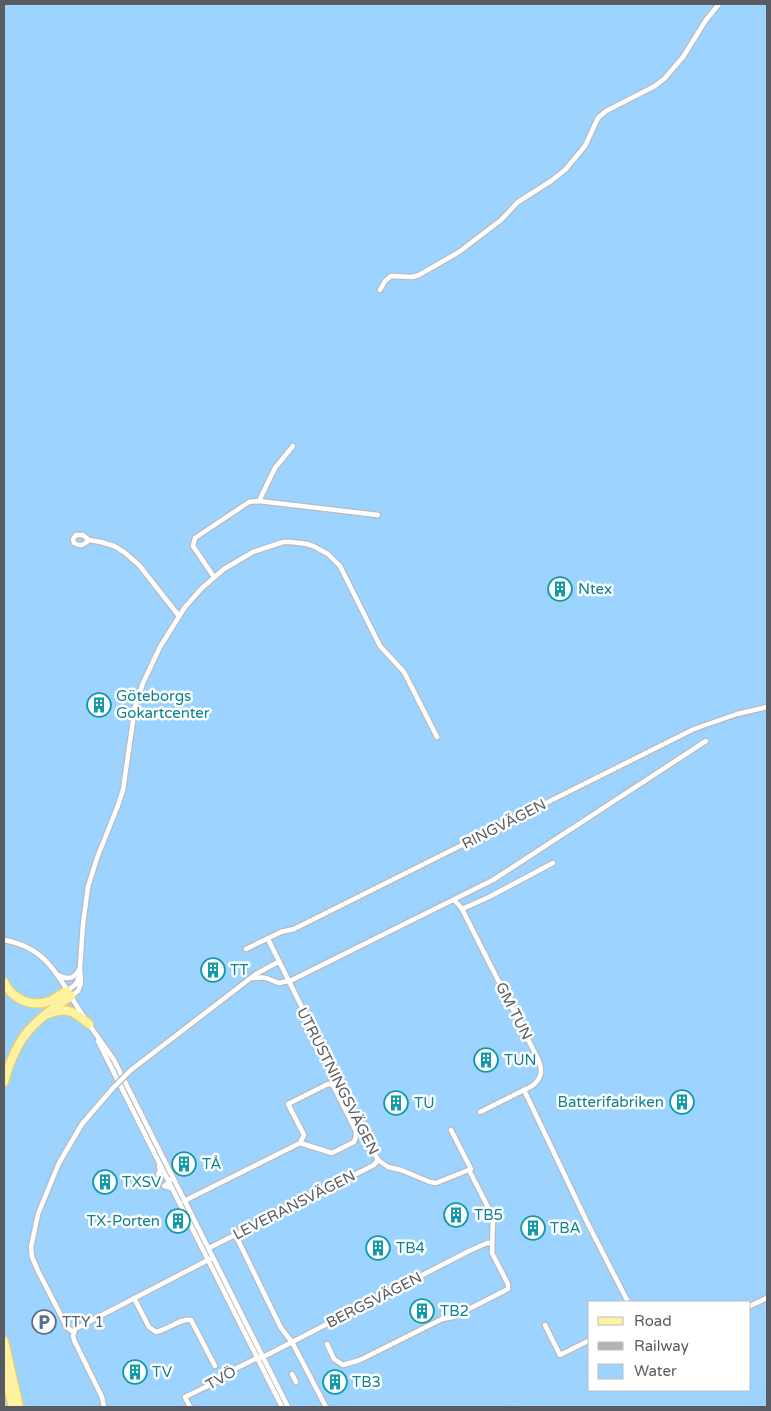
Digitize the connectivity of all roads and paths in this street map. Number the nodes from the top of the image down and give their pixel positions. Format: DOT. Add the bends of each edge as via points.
graph roads {
  1 [pos="719,4"];
  2 [pos="380,290"];
  3 [pos="293,446"];
  4 [pos="260,502"];
  5 [pos="378,515"];
  6 [pos="89,540"];
  7 [pos="214,577"];
  8 [pos="179,616"];
  9 [pos="767,707"];
  10 [pos="437,737"];
  11 [pos="706,741"];
  12 [pos="553,862"];
  13 [pos="454,900"];
  14 [pos="462,910"];
  15 [pos="268,939"];
  16 [pos="6,940"];
  17 [pos="246,949"];
  18 [pos="280,964"];
  19 [pos="80,970"];
  20 [pos="57,975"];
  21 [pos="253,978"];
  22 [pos="4,982"];
  23 [pos="288,982"];
  24 [pos="69,993"];
  25 [pos="42,1016"];
  26 [pos="89,1024"];
  27 [pos="4,1082"];
  28 [pos="524,1090"];
  29 [pos="480,1112"];
  30 [pos="451,1130"];
  31 [pos="300,1143"];
  32 [pos="156,1156"];
  33 [pos="378,1160"];
  34 [pos="168,1166"];
  35 [pos="470,1169"];
  36 [pos="158,1174"];
  37 [pos="170,1174"];
  38 [pos="169,1181"];
  39 [pos="170,1189"];
  40 [pos="182,1203"];
  41 [pos="235,1234"];
  42 [pos="492,1243"];
  43 [pos="209,1248"];
  44 [pos="210,1259"];
  45 [pos="134,1298"];
  46 [pos="767,1298"];
  47 [pos="627,1301"];
  48 [pos="751,1306"];
  49 [pos="463,1312"];
  50 [pos="454,1317"];
  51 [pos="545,1325"];
  52 [pos="73,1332"];
  53 [pos="4,1340"];
  54 [pos="588,1341"];
  55 [pos="292,1342"];
  56 [pos="327,1344"];
  57 [pos="260,1358"];
  58 [pos="215,1366"];
  59 [pos="4,1369"];
  60 [pos="292,1374"];
  61 [pos="296,1382"];
  62 [pos="13,1407"];
  63 [pos="19,1407"];
  64 [pos="104,1407"];
  65 [pos="190,1407"];
  66 [pos="282,1407"];
  67 [pos="288,1407"];
  68 [pos="326,1407"];
  1 -- 2 [label="street" via="684,57 665,78 598,118 585,146 565,170 518,202 501,220 459,252 412,277 391,276"];
  3 -- 4 [label="street" via="274,468"];
  4 -- 5 [label="street"];
  4 -- 7 [label="street" via="249,502 195,538 193,546"];
  6 -- 8 [label="street" via="114,546 139,564"];
  7 -- 8 [label="street"];
  7 -- 10 [label="street" via="240,559 276,543 307,544 328,554 340,566 380,646 404,672"];
  8 -- 19 [label="street" via="155,658 135,707 123,790 97,858 87,895"];
  9 -- 15 [label="street, RINGVÄGEN" via="723,718 687,732 294,929"];
  11 -- 13 [label="street" via="493,880"];
  12 -- 14 [label="street"];
  13 -- 14 [label="street"];
  13 -- 23 [label="street"];
  14 -- 28 [label="street, GM TUN" via="541,1066 541,1077"];
  15 -- 17 [label="street, RINGVÄGEN"];
  15 -- 18 [label="street"];
  16 -- 20 [label="street" via="34,950"];
  18 -- 21 [label="street" via="260,971"];
  18 -- 23 [label="street, UTRUSTNINGSVÄGEN"];
  19 -- 20 [label="street" via="70,978"];
  19 -- 24 [label="street" via="80,977"];
  20 -- 24 [label="street"];
  21 -- 23 [label="street" via="261,976 279,983"];
  21 -- 52 [label="street, bridge" via="131,1070 82,1124 59,1163 38,1214 31,1247 40,1274 67,1327"];
  22 -- 24 [label="main road" via="14,996 31,1003 48,1002"];
  23 -- 33 [label="street, UTRUSTNINGSVÄGEN"];
  24 -- 25 [label="main road"];
  24 -- 26 [label="street"];
  25 -- 26 [label="main road" via="68,1010"];
  25 -- 27 [label="main road" via="16,1047"];
  26 -- 32 [label="street"];
  26 -- 34 [label="street" via="114,1060"];
  28 -- 29 [label="street, GM TUN"];
  28 -- 47 [label="street"];
  30 -- 35 [label="street"];
  31 -- 31 [label="street" via="332,1153 356,1140 356,1131 331,1084 288,1104 304,1135"];
  31 -- 40 [label="street"];
  32 -- 36 [label="street" via="160,1168"];
  32 -- 38 [label="street"];
  33 -- 35 [label="street, UTRUSTNINGSVÄGEN" via="388,1167 436,1183"];
  33 -- 41 [label="street, LEVERANSVÄGEN" via="374,1165"];
  34 -- 37 [label="street"];
  34 -- 40 [label="street"];
  35 -- 42 [label="street" via="493,1217"];
  37 -- 38 [label="street"];
  37 -- 40 [label="street"];
  38 -- 39 [label="street"];
  38 -- 39 [label="street"];
  39 -- 40 [label="street"];
  39 -- 40 [label="street"];
  40 -- 43 [label="street"];
  40 -- 44 [label="street"];
  41 -- 43 [label="street, LEVERANSVÄGEN"];
  41 -- 55 [label="street" via="281,1328"];
  42 -- 49 [label="street" via="492,1253 508,1289"];
  42 -- 55 [label="street, BERGSVÄGEN" via="469,1251"];
  43 -- 44 [label="street"];
  44 -- 45 [label="street"];
  44 -- 57 [label="street"];
  45 -- 52 [label="street" via="80,1325"];
  45 -- 58 [label="street" via="149,1327 156,1332 191,1320"];
  46 -- 48 [label="street"];
  50 -- 56 [label="street" via="442,1319 360,1360 343,1365 334,1359"];
  51 -- 54 [label="street" via="560,1355"];
  52 -- 64 [label="street"];
  53 -- 63 [label="main road"];
  55 -- 57 [label="street, BERGSVÄGEN"];
  55 -- 68 [label="street"];
  57 -- 65 [label="street, TVÖ" via="185,1397"];
  57 -- 66 [label="street"];
  57 -- 67 [label="street"];
  59 -- 62 [label="main road"];
  60 -- 61 [label="street"];
}
